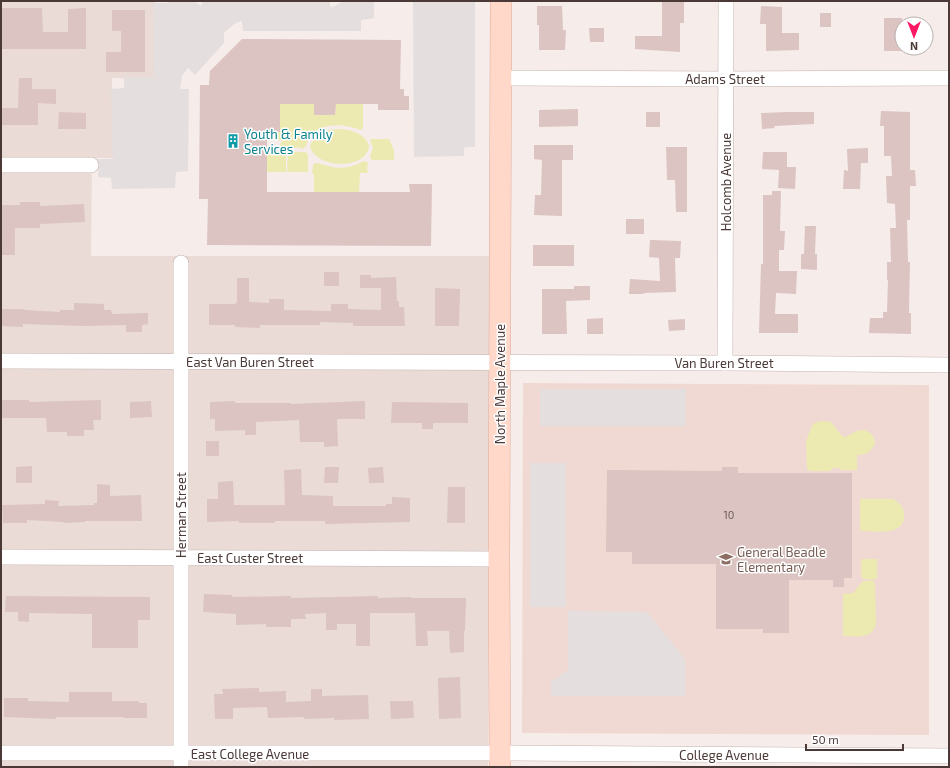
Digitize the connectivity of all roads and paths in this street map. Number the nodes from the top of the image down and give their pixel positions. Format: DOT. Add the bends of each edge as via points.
graph roads {
  1 [pos="501,1"];
  2 [pos="726,1"];
  3 [pos="501,78"];
  4 [pos="949,78"];
  5 [pos="726,79"];
  6 [pos="1,165"];
  7 [pos="91,165"];
  8 [pos="181,263"];
  9 [pos="1,361"];
  10 [pos="181,361"];
  11 [pos="500,363"];
  12 [pos="724,363"];
  13 [pos="949,365"];
  14 [pos="1,557"];
  15 [pos="181,558"];
  16 [pos="499,559"];
  17 [pos="1,753"];
  18 [pos="949,756"];
  19 [pos="182,760"];
  20 [pos="500,760"];
  21 [pos="726,761"];
  1 -- 3 [label="street, North Maple Avenue"];
  2 -- 5 [label="street, Holcomb Avenue"];
  3 -- 5 [label="street, Adams Street"];
  3 -- 11 [label="street, North Maple Avenue"];
  4 -- 5 [label="street, Adams Street"];
  5 -- 12 [label="street, Holcomb Avenue"];
  6 -- 7 [label="street"];
  8 -- 10 [label="street, Herman Street"];
  9 -- 10 [label="street, East Van Buren Street"];
  10 -- 11 [label="street, East Van Buren Street"];
  10 -- 15 [label="street, Herman Street"];
  11 -- 12 [label="street, Van Buren Street"];
  11 -- 16 [label="street, North Maple Avenue"];
  12 -- 13 [label="street, Van Buren Street"];
  14 -- 15 [label="street, East Custer Street"];
  15 -- 16 [label="street, East Custer Street"];
  15 -- 19 [label="street, Herman Street"];
  16 -- 20 [label="street, North Maple Avenue"];
  17 -- 19 [label="street, East College Avenue"];
  18 -- 21 [label="street, College Avenue"];
  19 -- 20 [label="street, East College Avenue"];
  20 -- 21 [label="street, College Avenue"];
}
